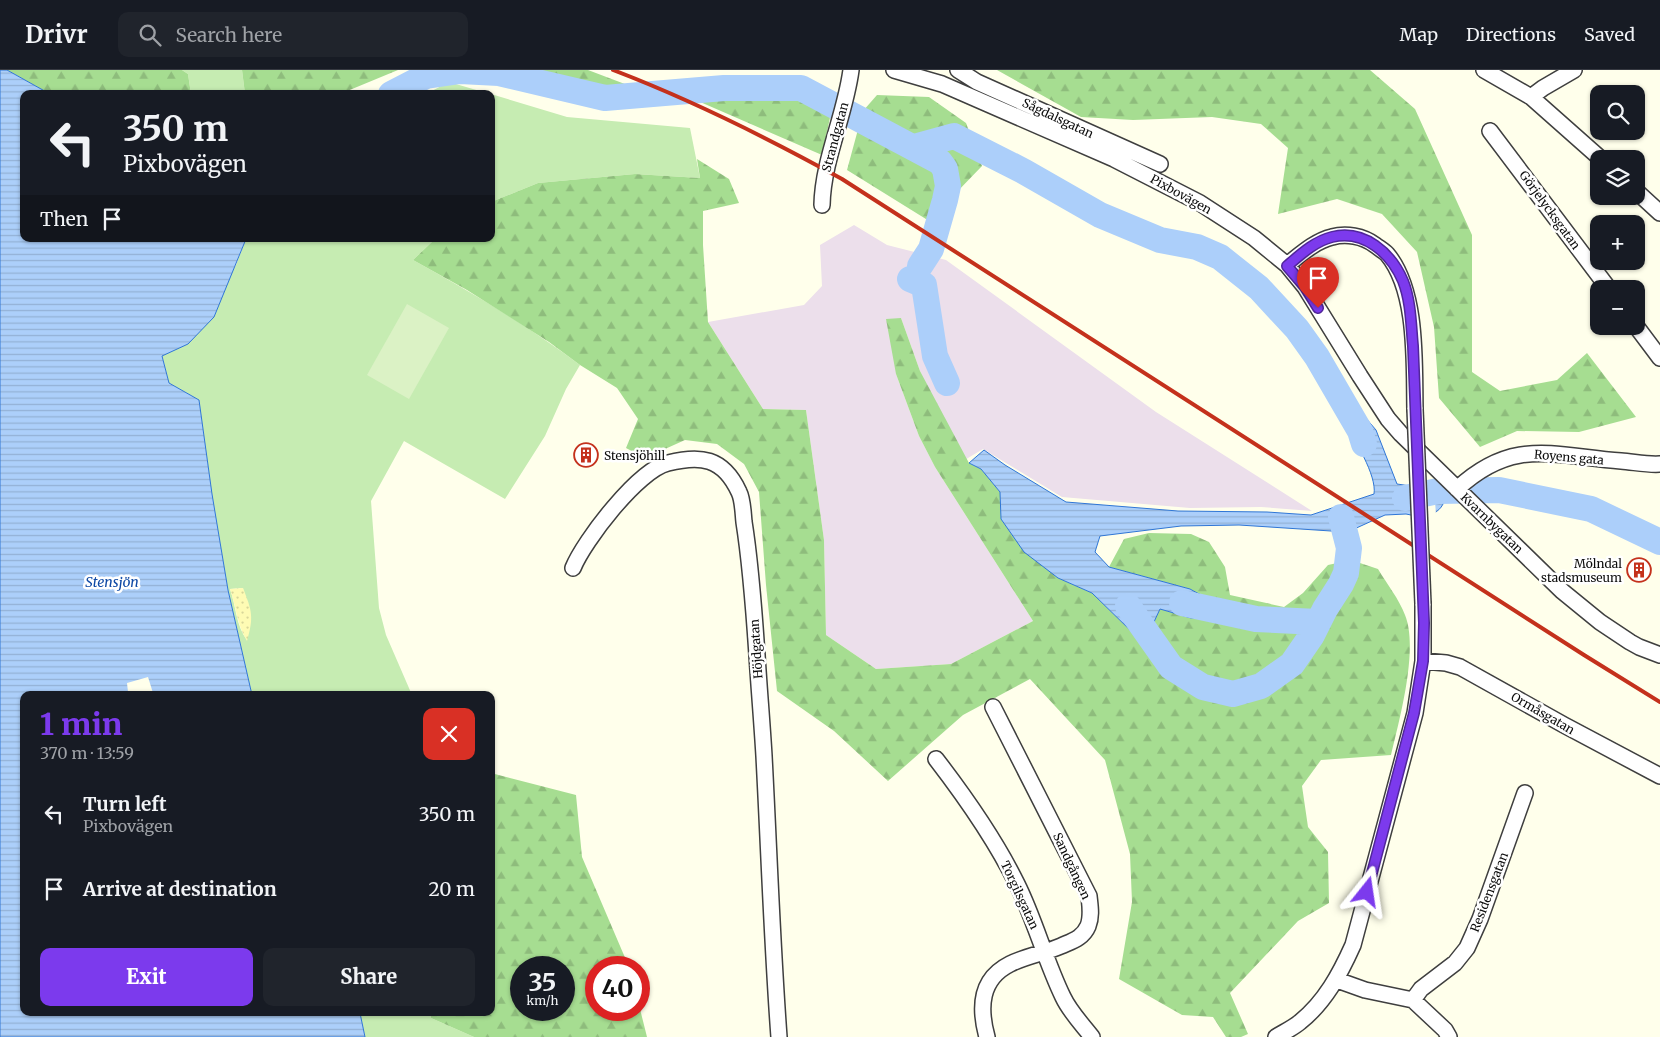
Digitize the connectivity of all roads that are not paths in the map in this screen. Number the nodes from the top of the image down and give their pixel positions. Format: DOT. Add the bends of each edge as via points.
graph roads {
  1 [pos="850,70"];
  2 [pos="894,70"];
  3 [pos="958,70"];
  4 [pos="1484,70"];
  5 [pos="1574,70"];
  6 [pos="1531,97"];
  7 [pos="1490,131"];
  8 [pos="1591,150"];
  9 [pos="1160,164"];
  10 [pos="1645,199"];
  11 [pos="822,205"];
  12 [pos="1660,213"];
  13 [pos="1287,266"];
  14 [pos="1602,280"];
  15 [pos="1643,335"];
  16 [pos="1660,358"];
  17 [pos="1388,419"];
  18 [pos="1660,464"];
  19 [pos="1454,486"];
  20 [pos="573,568"];
  21 [pos="1600,622"];
  22 [pos="1660,644"];
  23 [pos="1660,655"];
  24 [pos="1423,661"];
  25 [pos="993,707"];
  26 [pos="936,759"];
  27 [pos="1660,776"];
  28 [pos="1525,793"];
  29 [pos="1045,952"];
  30 [pos="1337,980"];
  31 [pos="1413,1000"];
  32 [pos="779,1037"];
  33 [pos="988,1037"];
  34 [pos="1092,1037"];
  35 [pos="1276,1037"];
  36 [pos="1449,1037"];
  1 -- 11 [label="street, Strandgatan" via="825,170"];
  2 -- 13 [label="street, Pixbovägen" via="951,88 1014,114 1149,176 1238,227"];
  3 -- 9 [label="street, Sågdalsgatan" via="977,82"];
  4 -- 6 [label="street"];
  5 -- 6 [label="street"];
  6 -- 8 [label="street"];
  7 -- 14 [label="street, Görjelycksgatan"];
  10 -- 12 [label="street"];
  13 -- 17 [label="street, Pixbovägen" via="1305,287"];
  13 -- 24 [label="street, bridge" via="1311,247 1331,237 1350,235 1368,240 1387,254 1403,282 1413,346"];
  15 -- 16 [label="street"];
  17 -- 19 [label="street, Kvarnbygatan"];
  18 -- 19 [label="street, Royens gata" via="1530,453 1486,466"];
  19 -- 21 [label="street, Kvarnbygatan" via="1562,591"];
  20 -- 32 [label="street, Höjdgatan" via="578,556 617,505 634,486 665,463 705,459 729,476 739,492 755,629"];
  21 -- 22 [label="street, Kvarnbygatan"];
  21 -- 23 [label="street, Kvarnbygatan" via="1639,647"];
  24 -- 27 [label="street, Ormåsgatan" via="1460,666"];
  24 -- 30 [label="street" via="1414,713 1354,945"];
  25 -- 29 [label="street, Sandgången" via="1089,896 1090,918 1084,933 1076,940"];
  26 -- 29 [label="street, Torgilsgatan" via="962,793 1017,883"];
  28 -- 31 [label="street, Residensgatan" via="1467,948"];
  29 -- 33 [label="street, Sandgången" via="1010,964 991,980 982,1003"];
  29 -- 34 [label="street, Torgilsgatan" via="1064,998"];
  30 -- 31 [label="street" via="1365,990"];
  30 -- 35 [label="street" via="1313,1010"];
  31 -- 36 [label="street"];
}
